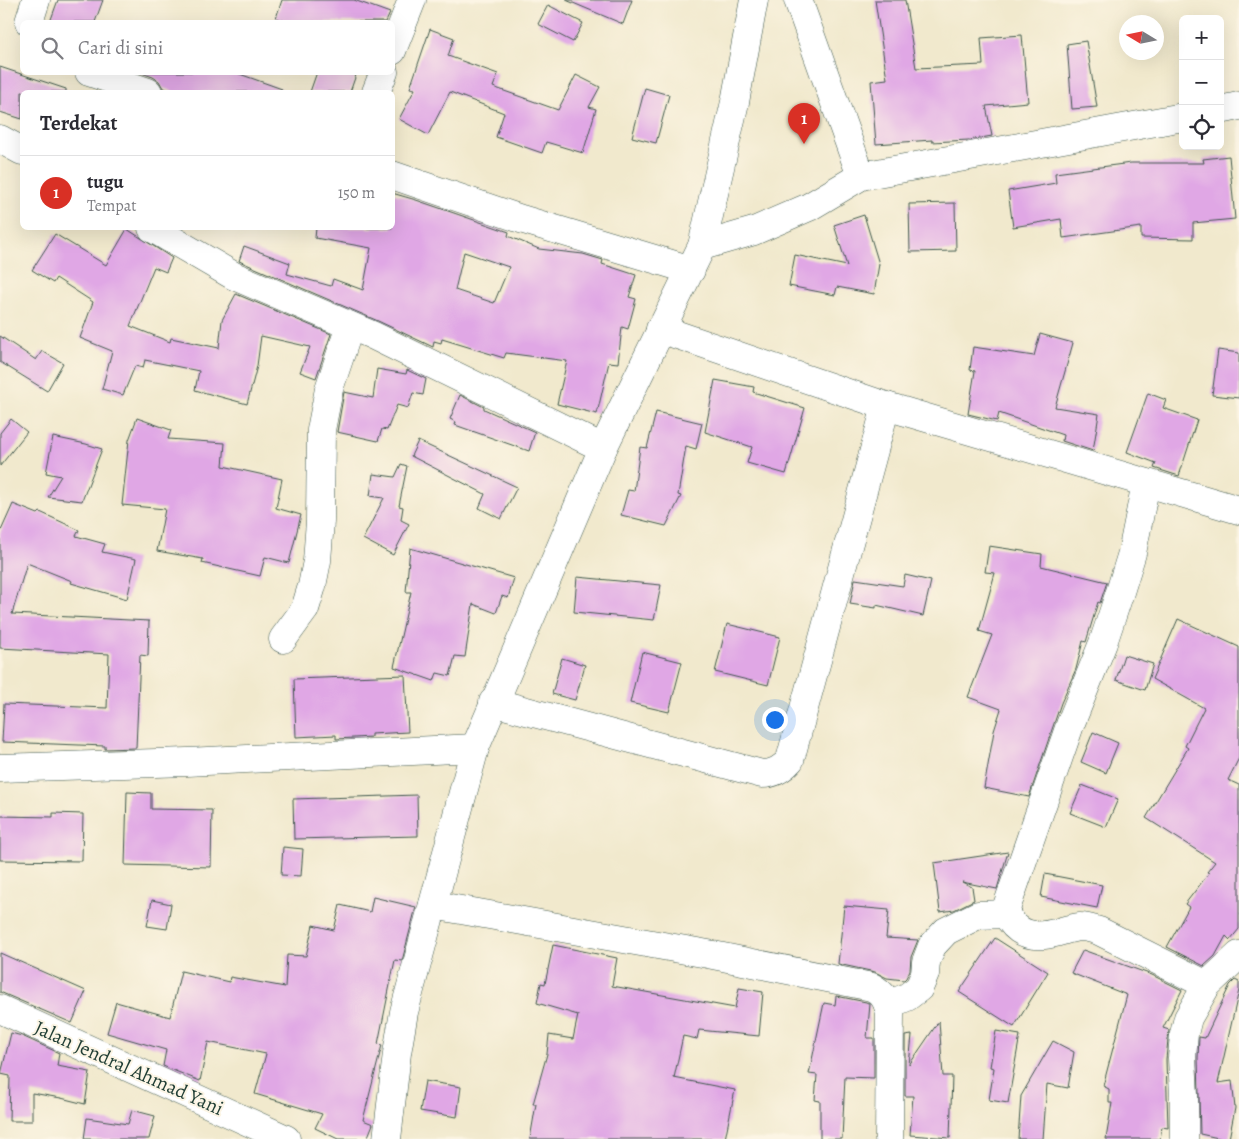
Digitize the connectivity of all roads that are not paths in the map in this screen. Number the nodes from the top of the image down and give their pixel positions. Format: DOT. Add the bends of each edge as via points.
graph roads {
  1 [pos="36,0"];
  2 [pos="412,0"];
  3 [pos="754,0"];
  4 [pos="798,0"];
  5 [pos="30,20"];
  6 [pos="395,43"];
  7 [pos="98,75"];
  8 [pos="383,75"];
  9 [pos="142,90"];
  10 [pos="377,90"];
  11 [pos="1239,106"];
  12 [pos="1224,109"];
  13 [pos="1179,118"];
  14 [pos="0,138"];
  15 [pos="20,150"];
  16 [pos="395,176"];
  17 [pos="861,176"];
  18 [pos="155,230"];
  19 [pos="697,258"];
  20 [pos="350,326"];
  21 [pos="660,329"];
  22 [pos="886,406"];
  23 [pos="603,448"];
  24 [pos="1146,483"];
  25 [pos="1239,510"];
  26 [pos="283,638"];
  27 [pos="494,702"];
  28 [pos="475,748"];
  29 [pos="0,768"];
  30 [pos="433,905"];
  31 [pos="1007,914"];
  32 [pos="1239,955"];
  33 [pos="1206,985"];
  34 [pos="888,1005"];
  35 [pos="0,1009"];
  36 [pos="286,1139"];
  37 [pos="387,1139"];
  38 [pos="889,1139"];
  39 [pos="1184,1139"];
  1 -- 5 [label="street"];
  2 -- 6 [label="street"];
  3 -- 19 [label="street" via="735,102"];
  4 -- 17 [label="street"];
  7 -- 9 [label="street"];
  8 -- 10 [label="street"];
  11 -- 12 [label="street"];
  13 -- 17 [label="street"];
  14 -- 15 [label="street"];
  16 -- 19 [label="street" via="521,219"];
  17 -- 19 [label="street" via="801,211"];
  18 -- 20 [label="street" via="234,276"];
  19 -- 21 [label="street"];
  20 -- 23 [label="street"];
  20 -- 26 [label="street" via="329,388 321,430 320,521 312,586 305,609"];
  21 -- 22 [label="street"];
  21 -- 23 [label="street"];
  22 -- 24 [label="street"];
  22 -- 27 [label="street" via="790,760 785,766 772,774 762,774"];
  23 -- 27 [label="street"];
  24 -- 25 [label="street"];
  24 -- 31 [label="street" via="1132,554 1119,595 1011,889"];
  27 -- 28 [label="street"];
  28 -- 29 [label="street"];
  28 -- 30 [label="street"];
  30 -- 34 [label="street" via="872,987 881,992"];
  30 -- 37 [label="street" via="404,1012"];
  31 -- 33 [label="street" via="1016,928 1029,933 1044,935 1082,927 1099,931"];
  31 -- 34 [label="street" via="978,915 946,931 932,946 918,988"];
  32 -- 33 [label="street"];
  33 -- 39 [label="street" via="1188,1018 1184,1034"];
  34 -- 38 [label="street"];
  35 -- 36 [label="street, Jalan Jendral Ahmad Yani"];
}
